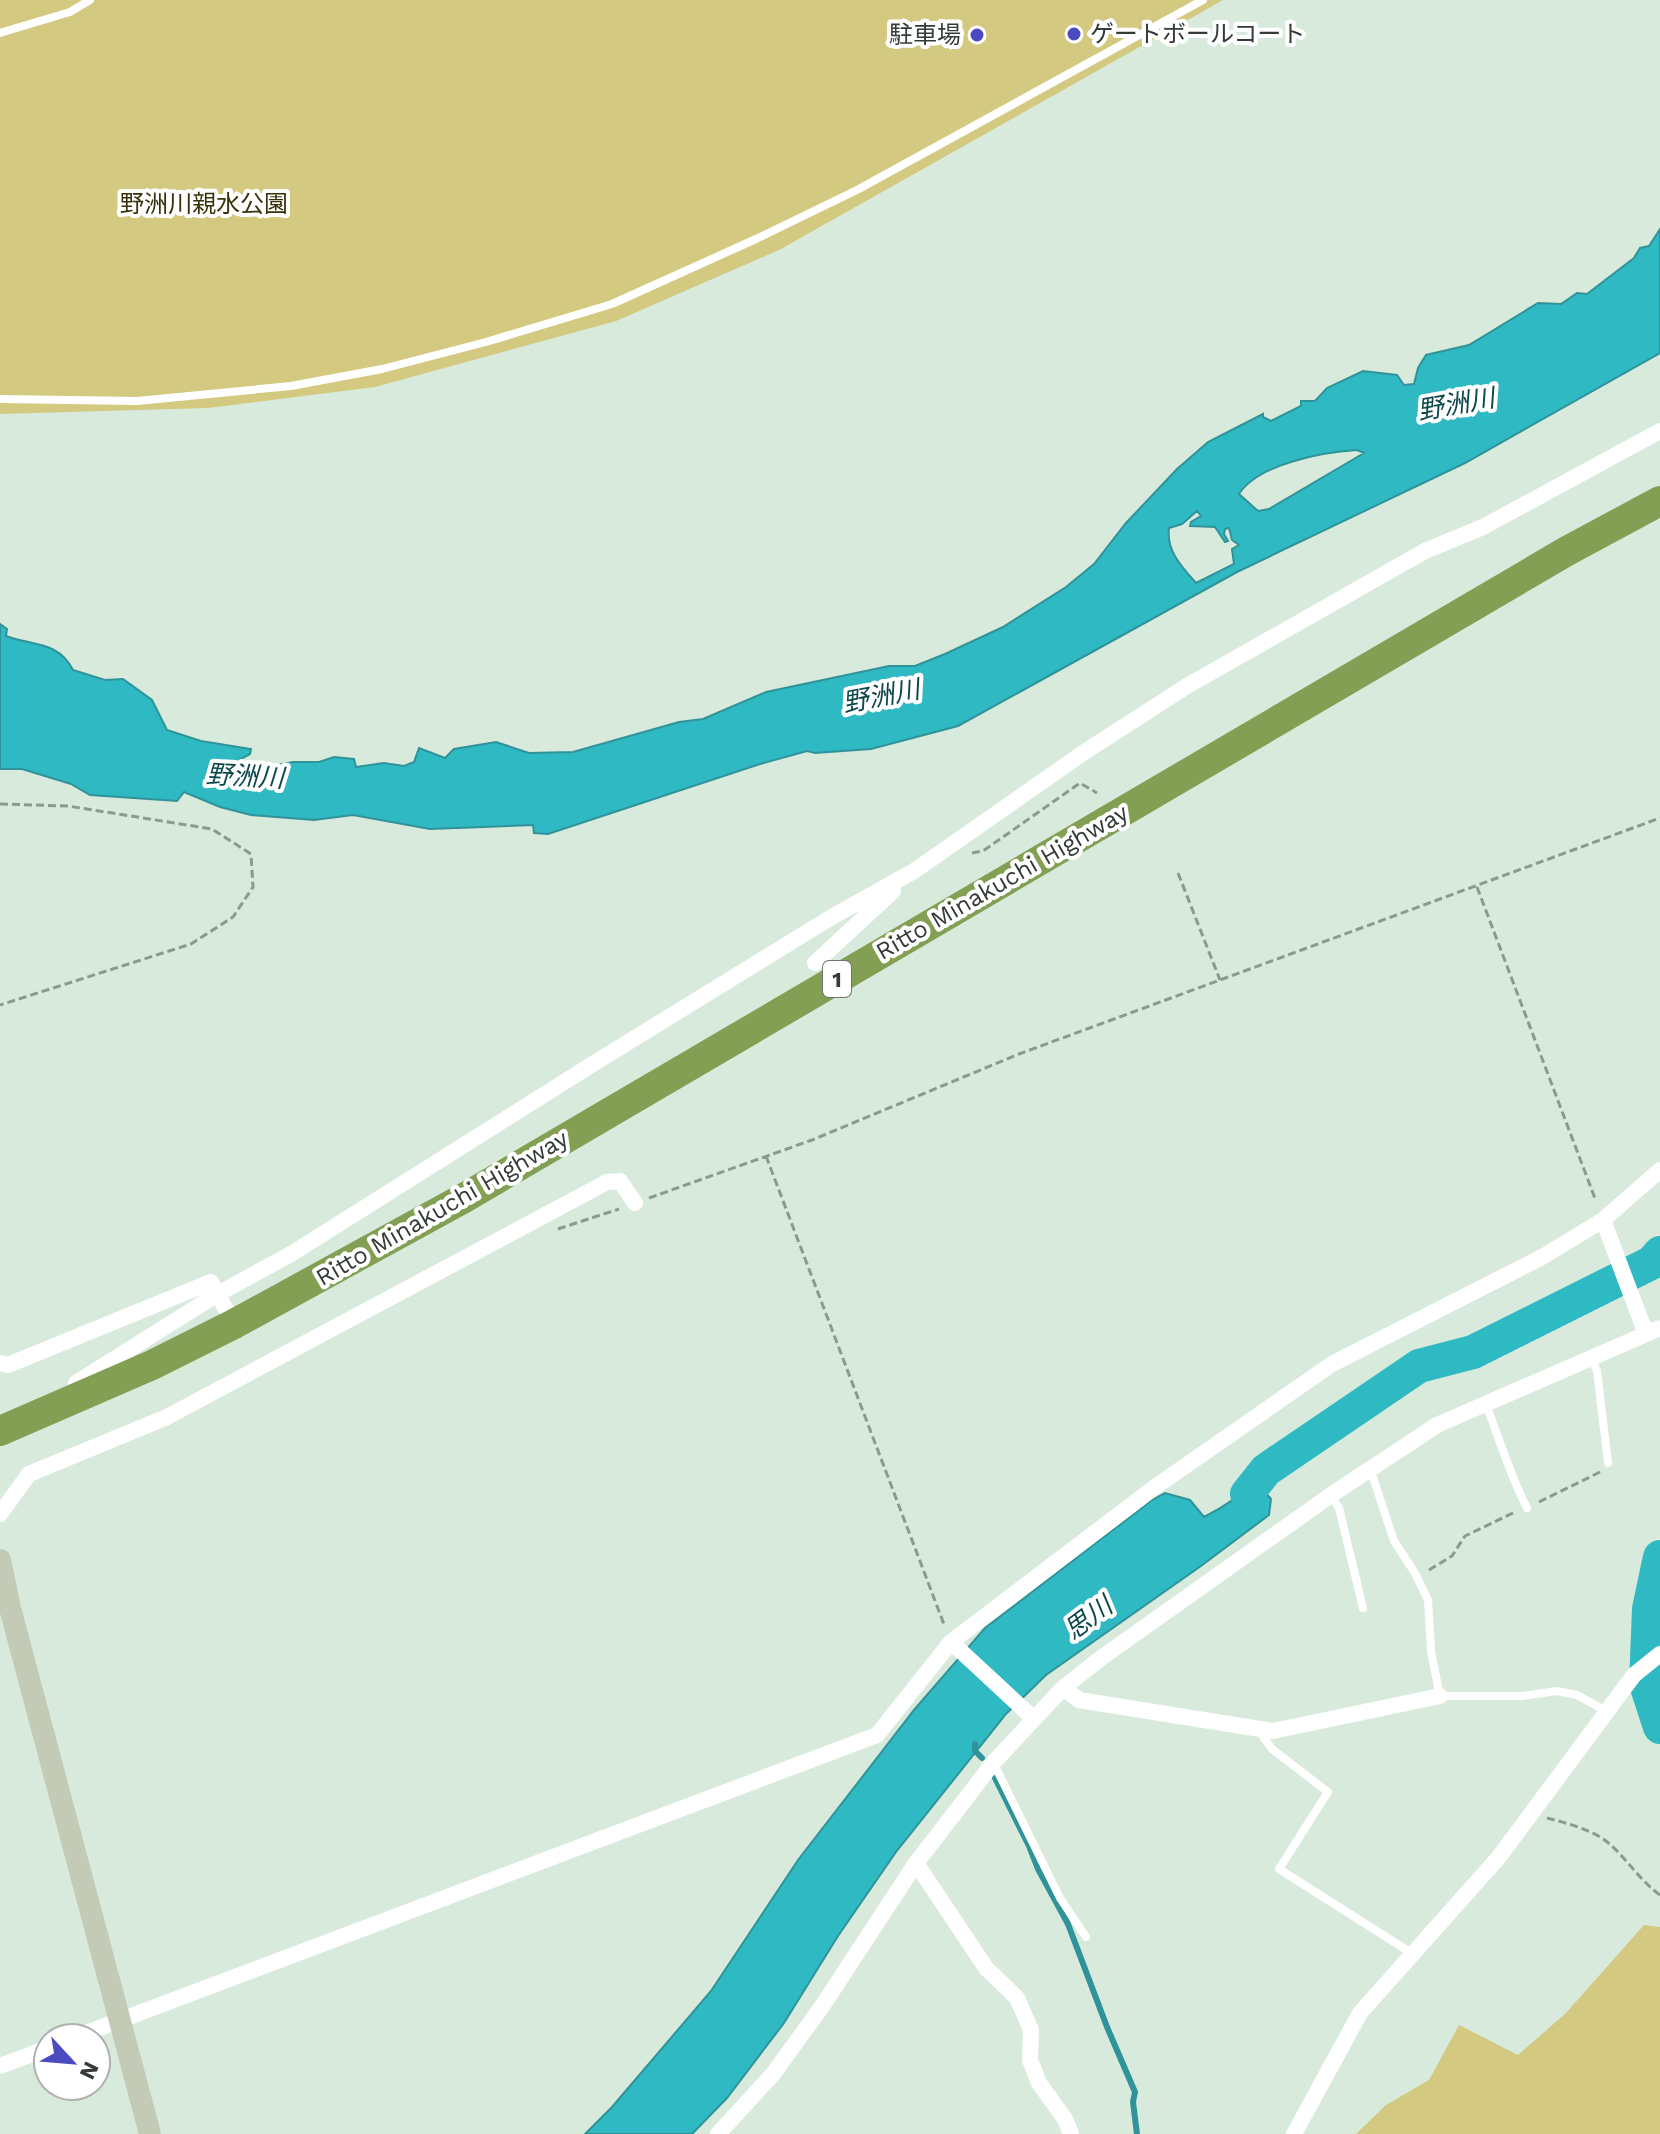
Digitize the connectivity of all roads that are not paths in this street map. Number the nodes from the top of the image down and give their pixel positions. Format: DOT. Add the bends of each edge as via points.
graph roads {
  1 [pos="90,0"];
  2 [pos="1203,0"];
  3 [pos="0,33"];
  4 [pos="0,399"];
  5 [pos="1660,431"];
  6 [pos="1660,501"];
  7 [pos="914,871"];
  8 [pos="815,963"];
  9 [pos="1660,1170"];
  10 [pos="635,1203"];
  11 [pos="1604,1223"];
  12 [pos="216,1295"];
  13 [pos="234,1324"];
  14 [pos="1654,1331"];
  15 [pos="1591,1357"];
  16 [pos="0,1363"];
  17 [pos="76,1383"];
  18 [pos="1485,1402"];
  19 [pos="0,1431"];
  20 [pos="1608,1463"];
  21 [pos="1370,1468"];
  22 [pos="1331,1495"];
  23 [pos="1527,1508"];
  24 [pos="0,1514"];
  25 [pos="0,1560"];
  26 [pos="1363,1608"];
  27 [pos="955,1646"];
  28 [pos="1660,1654"];
  29 [pos="1063,1688"];
  30 [pos="1440,1696"];
  31 [pos="1606,1711"];
  32 [pos="1030,1716"];
  33 [pos="1258,1730"];
  34 [pos="993,1763"];
  35 [pos="916,1863"];
  36 [pos="1086,1937"];
  37 [pos="1414,1954"];
  38 [pos="119,2021"];
  39 [pos="112,2024"];
  40 [pos="32,2054"];
  41 [pos="0,2066"];
  42 [pos="150,2134"];
  43 [pos="718,2134"];
  44 [pos="1071,2134"];
  45 [pos="1294,2134"];
  1 -- 3 [label="lane" via="70,12"];
  2 -- 4 [label="lane" via="857,190 612,304 397,365 291,386 137,401"];
  5 -- 7 [label="street" via="1483,527 1425,551 1211,672"];
  6 -- 13 [label="highway, Ritto Minakuchi Highway / 1" via="464,1198"];
  7 -- 8 [label="street"];
  7 -- 12 [label="street"];
  9 -- 11 [label="street"];
  10 -- 24 [label="street" via="620,1181 607,1182 167,1417 29,1474"];
  11 -- 14 [label="street"];
  11 -- 27 [label="street" via="1332,1364 1155,1487"];
  12 -- 13 [label="street"];
  12 -- 16 [label="street" via="211,1282 8,1365"];
  12 -- 17 [label="street"];
  13 -- 19 [label="highway, Ritto Minakuchi Highway / 1"];
  14 -- 15 [label="street"];
  15 -- 18 [label="street"];
  15 -- 20 [label="lane"];
  18 -- 21 [label="street"];
  18 -- 23 [label="lane"];
  21 -- 22 [label="street"];
  21 -- 30 [label="lane" via="1394,1541 1428,1600"];
  22 -- 26 [label="lane" via="1339,1508"];
  22 -- 29 [label="street"];
  25 -- 38 [label="street"];
  27 -- 32 [label="street"];
  27 -- 38 [label="street" via="877,1735"];
  28 -- 31 [label="street" via="1634,1675"];
  29 -- 32 [label="street"];
  29 -- 33 [label="street" via="1079,1700"];
  30 -- 31 [label="lane" via="1557,1691"];
  30 -- 33 [label="street"];
  31 -- 37 [label="street" via="1499,1857"];
  32 -- 34 [label="street"];
  33 -- 37 [label="lane" via="1272,1749 1328,1792 1279,1869"];
  34 -- 35 [label="street"];
  34 -- 36 [label="lane" via="1060,1898"];
  35 -- 43 [label="street" via="782,2063"];
  35 -- 44 [label="street" via="986,1968 1017,1998 1031,2030 1030,2060 1039,2083"];
  37 -- 45 [label="street" via="1360,2013"];
  38 -- 39 [label="street"];
  38 -- 42 [label="street"];
  40 -- 41 [label="street"];
}
